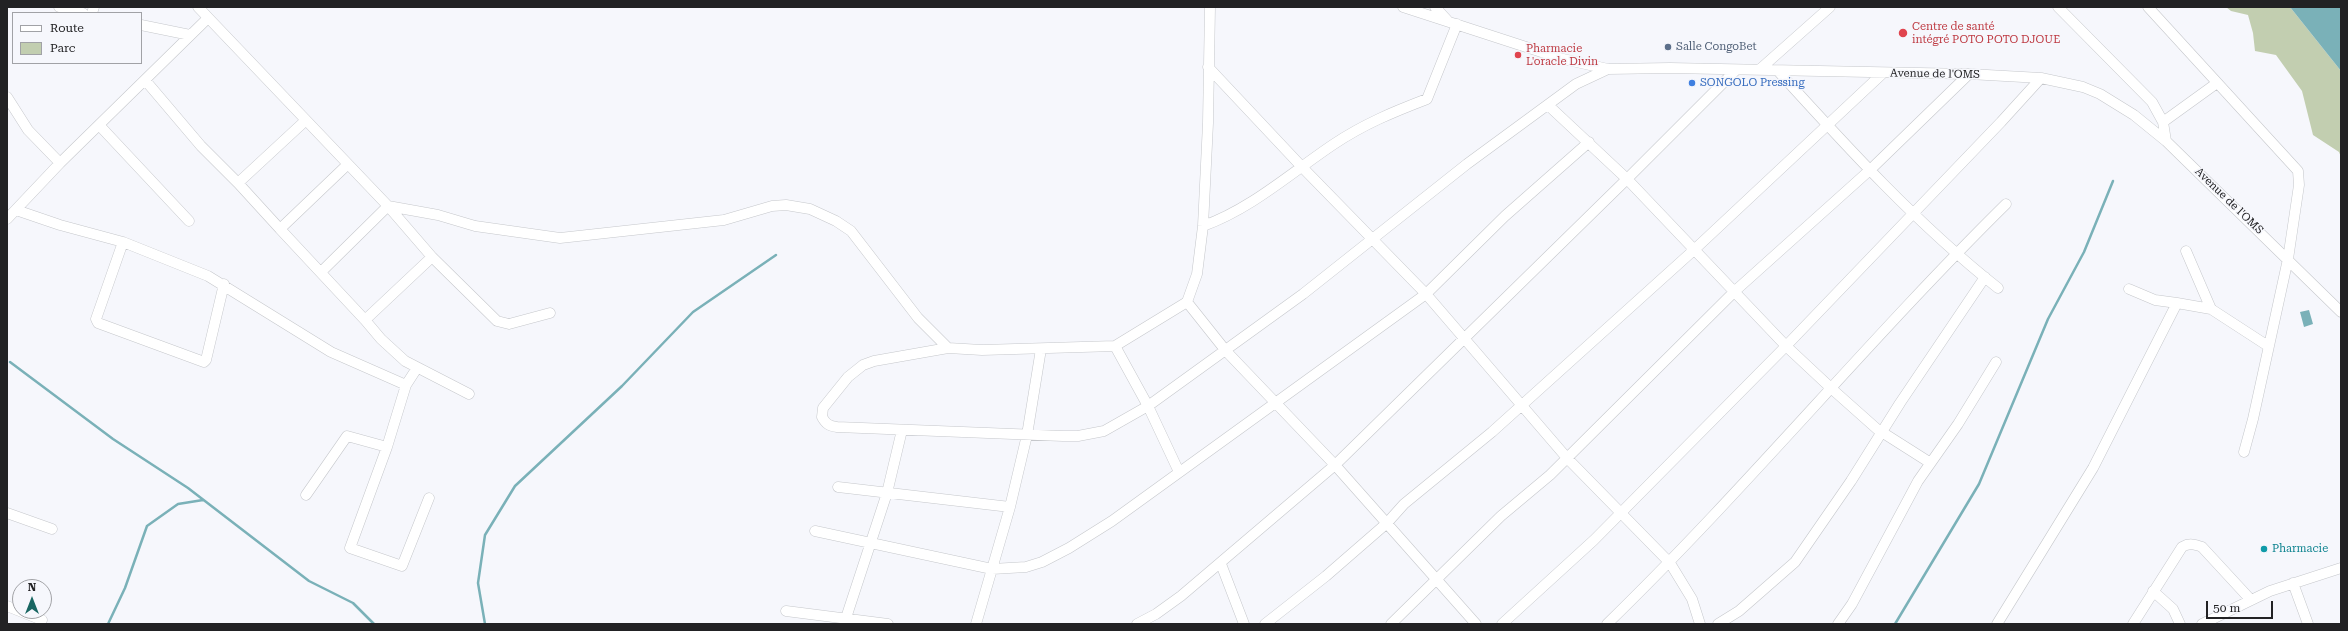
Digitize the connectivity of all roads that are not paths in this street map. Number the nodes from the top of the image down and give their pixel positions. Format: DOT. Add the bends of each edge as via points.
graph roads {
  1 [pos="59,7"];
  2 [pos="198,7"];
  3 [pos="1210,7"];
  4 [pos="1403,7"];
  5 [pos="1435,7"];
  6 [pos="1830,7"];
  7 [pos="2058,7"];
  8 [pos="2148,7"];
  9 [pos="79,12"];
  10 [pos="208,18"];
  11 [pos="1453,23"];
  12 [pos="142,25"];
  13 [pos="190,35"];
  14 [pos="1208,67"];
  15 [pos="1608,69"];
  16 [pos="1736,70"];
  17 [pos="1759,70"];
  18 [pos="1778,71"];
  19 [pos="1883,73"];
  20 [pos="1969,74"];
  21 [pos="2041,78"];
  22 [pos="145,80"];
  23 [pos="2217,82"];
  24 [pos="7,97"];
  25 [pos="1549,106"];
  26 [pos="305,120"];
  27 [pos="2163,122"];
  28 [pos="99,124"];
  29 [pos="1826,124"];
  30 [pos="2166,141"];
  31 [pos="1589,142"];
  32 [pos="60,163"];
  33 [pos="347,165"];
  34 [pos="1302,167"];
  35 [pos="1871,170"];
  36 [pos="1627,179"];
  37 [pos="238,183"];
  38 [pos="2006,204"];
  39 [pos="388,206"];
  40 [pos="16,210"];
  41 [pos="1913,213"];
  42 [pos="7,219"];
  43 [pos="189,221"];
  44 [pos="1203,226"];
  45 [pos="280,229"];
  46 [pos="1373,240"];
  47 [pos="123,242"];
  48 [pos="1695,249"];
  49 [pos="2186,251"];
  50 [pos="1956,254"];
  51 [pos="432,257"];
  52 [pos="2288,259"];
  53 [pos="321,272"];
  54 [pos="1985,277"];
  55 [pos="224,284"];
  56 [pos="1998,288"];
  57 [pos="2129,289"];
  58 [pos="1735,291"];
  59 [pos="1426,294"];
  60 [pos="1187,302"];
  61 [pos="2177,303"];
  62 [pos="2211,309"];
  63 [pos="2341,312"];
  64 [pos="550,313"];
  65 [pos="365,320"];
  66 [pos="1465,338"];
  67 [pos="1115,346"];
  68 [pos="1786,346"];
  69 [pos="2268,346"];
  70 [pos="948,348"];
  71 [pos="1041,349"];
  72 [pos="1226,351"];
  73 [pos="1996,362"];
  74 [pos="417,368"];
  75 [pos="406,385"];
  76 [pos="1832,389"];
  77 [pos="469,394"];
  78 [pos="1274,402"];
  79 [pos="1521,404"];
  80 [pos="1148,406"];
  81 [pos="902,430"];
  82 [pos="1881,432"];
  83 [pos="1027,435"];
  84 [pos="387,447"];
  85 [pos="2244,452"];
  86 [pos="1567,458"];
  87 [pos="1929,462"];
  88 [pos="1335,465"];
  89 [pos="1179,472"];
  90 [pos="838,487"];
  91 [pos="887,493"];
  92 [pos="306,495"];
  93 [pos="429,498"];
  94 [pos="1010,507"];
  95 [pos="1621,512"];
  96 [pos="7,513"];
  97 [pos="1387,523"];
  98 [pos="52,529"];
  99 [pos="815,531"];
  100 [pos="870,542"];
  101 [pos="1670,563"];
  102 [pos="1220,564"];
  103 [pos="2341,568"];
  104 [pos="992,569"];
  105 [pos="1434,579"];
  106 [pos="2293,583"];
  107 [pos="2153,591"];
  108 [pos="2250,599"];
  109 [pos="7,606"];
  110 [pos="786,610"];
  111 [pos="42,620"];
  112 [pos="845,622"];
  113 [pos="888,624"];
  114 [pos="976,624"];
  115 [pos="1137,624"];
  116 [pos="1244,624"];
  117 [pos="1266,624"];
  118 [pos="1391,624"];
  119 [pos="1476,624"];
  120 [pos="1502,624"];
  121 [pos="1607,624"];
  122 [pos="1700,624"];
  123 [pos="1718,624"];
  124 [pos="1838,624"];
  125 [pos="1998,624"];
  126 [pos="2133,624"];
  127 [pos="2180,624"];
  128 [pos="2202,624"];
  129 [pos="2308,624"];
  1 -- 9 [label="street"];
  2 -- 10 [label="street"];
  3 -- 14 [label="street"];
  4 -- 11 [label="street, Avenue de l'OMS"];
  5 -- 11 [label="street"];
  6 -- 17 [label="street"];
  7 -- 27 [label="street" via="2152,102"];
  8 -- 23 [label="street"];
  10 -- 13 [label="street"];
  10 -- 26 [label="street"];
  11 -- 15 [label="street, Avenue de l'OMS" via="1563,59"];
  11 -- 34 [label="street" via="1427,99 1377,118"];
  12 -- 13 [label="street"];
  13 -- 22 [label="street"];
  14 -- 34 [label="street"];
  14 -- 44 [label="street"];
  15 -- 16 [label="street, Avenue de l'OMS"];
  15 -- 25 [label="street" via="1576,84"];
  16 -- 17 [label="street, Avenue de l'OMS"];
  16 -- 36 [label="street"];
  17 -- 18 [label="street, Avenue de l'OMS"];
  18 -- 19 [label="street, Avenue de l'OMS"];
  18 -- 29 [label="street"];
  19 -- 20 [label="street, Avenue de l'OMS"];
  19 -- 29 [label="street"];
  20 -- 21 [label="street, Avenue de l'OMS"];
  20 -- 35 [label="street"];
  21 -- 30 [label="street, Avenue de l'OMS" via="2071,83 2100,94 2134,115"];
  21 -- 41 [label="street"];
  22 -- 28 [label="street"];
  22 -- 37 [label="street" via="201,146"];
  23 -- 27 [label="street"];
  23 -- 52 [label="street" via="2298,171 2299,185"];
  24 -- 32 [label="street" via="28,130"];
  25 -- 31 [label="street"];
  25 -- 46 [label="street" via="1467,164"];
  26 -- 33 [label="street"];
  26 -- 37 [label="street"];
  27 -- 30 [label="street"];
  28 -- 32 [label="street"];
  28 -- 43 [label="street"];
  29 -- 35 [label="street"];
  29 -- 48 [label="street"];
  30 -- 52 [label="street, Avenue de l'OMS"];
  31 -- 36 [label="street"];
  31 -- 59 [label="street" via="1505,216"];
  32 -- 40 [label="street"];
  33 -- 39 [label="street"];
  33 -- 45 [label="street"];
  34 -- 44 [label="street" via="1220,220"];
  34 -- 46 [label="street"];
  35 -- 41 [label="street"];
  35 -- 58 [label="street"];
  36 -- 48 [label="street"];
  36 -- 66 [label="street"];
  37 -- 45 [label="street"];
  38 -- 50 [label="street"];
  39 -- 51 [label="street"];
  39 -- 53 [label="street"];
  39 -- 70 [label="street" via="438,215 482,227 560,238 724,220 772,206 786,205 810,209 836,221 851,232 918,318"];
  40 -- 42 [label="street"];
  40 -- 47 [label="street"];
  41 -- 50 [label="street"];
  41 -- 68 [label="street"];
  44 -- 60 [label="street" via="1197,274"];
  45 -- 53 [label="street"];
  46 -- 59 [label="street"];
  46 -- 72 [label="street"];
  47 -- 55 [label="street"];
  47 -- 55 [label="street" via="96,319 98,323 204,362"];
  48 -- 58 [label="street"];
  48 -- 79 [label="street"];
  49 -- 62 [label="street"];
  50 -- 54 [label="street"];
  50 -- 76 [label="street"];
  51 -- 64 [label="street" via="497,322 509,324"];
  51 -- 65 [label="street"];
  52 -- 63 [label="street, Avenue de l'OMS"];
  52 -- 69 [label="street"];
  53 -- 65 [label="street"];
  54 -- 56 [label="street"];
  54 -- 82 [label="street"];
  55 -- 75 [label="street" via="331,352"];
  57 -- 61 [label="street" via="2155,300"];
  58 -- 68 [label="street"];
  58 -- 86 [label="street"];
  59 -- 66 [label="street"];
  59 -- 78 [label="street"];
  60 -- 67 [label="street"];
  60 -- 72 [label="street"];
  61 -- 62 [label="street"];
  61 -- 125 [label="street" via="2093,468"];
  62 -- 69 [label="street"];
  65 -- 74 [label="street" via="393,352"];
  66 -- 79 [label="street"];
  66 -- 88 [label="street"];
  67 -- 71 [label="street"];
  67 -- 80 [label="street"];
  68 -- 76 [label="street"];
  68 -- 95 [label="street"];
  69 -- 85 [label="street" via="2254,419"];
  70 -- 71 [label="street"];
  70 -- 81 [label="street" via="863,365 848,377 822,412 822,417 829,426"];
  71 -- 83 [label="street"];
  72 -- 78 [label="street"];
  72 -- 80 [label="street"];
  73 -- 87 [label="street" via="1958,424"];
  74 -- 75 [label="street"];
  74 -- 77 [label="street"];
  75 -- 84 [label="street"];
  76 -- 82 [label="street"];
  76 -- 101 [label="street"];
  78 -- 88 [label="street"];
  78 -- 89 [label="street"];
  79 -- 86 [label="street"];
  79 -- 97 [label="street" via="1492,432 1404,504"];
  80 -- 83 [label="street" via="1120,423 1090,434"];
  80 -- 89 [label="street"];
  81 -- 83 [label="street"];
  81 -- 91 [label="street"];
  82 -- 87 [label="street"];
  82 -- 123 [label="street" via="1851,481 1794,562 1739,611"];
  83 -- 94 [label="street"];
  84 -- 92 [label="street" via="349,435 345,437"];
  84 -- 93 [label="street" via="350,548 402,566"];
  86 -- 95 [label="street"];
  86 -- 105 [label="street"];
  87 -- 124 [label="street" via="1863,584"];
  88 -- 97 [label="street"];
  88 -- 102 [label="street"];
  89 -- 104 [label="street" via="1112,520 1056,555 1026,567"];
  90 -- 91 [label="street"];
  91 -- 94 [label="street"];
  91 -- 100 [label="street"];
  94 -- 104 [label="street"];
  95 -- 101 [label="street"];
  95 -- 120 [label="street"];
  96 -- 98 [label="street"];
  97 -- 105 [label="street"];
  97 -- 117 [label="street"];
  99 -- 100 [label="street"];
  100 -- 104 [label="street"];
  100 -- 112 [label="street"];
  101 -- 121 [label="street"];
  101 -- 122 [label="street" via="1692,599"];
  102 -- 115 [label="street" via="1175,601"];
  102 -- 116 [label="street"];
  103 -- 106 [label="street"];
  104 -- 114 [label="street"];
  105 -- 118 [label="street"];
  105 -- 119 [label="street"];
  106 -- 108 [label="street"];
  106 -- 129 [label="street"];
  107 -- 108 [label="street" via="2182,547 2192,543 2202,547"];
  107 -- 126 [label="street"];
  107 -- 127 [label="street" via="2173,609"];
  108 -- 128 [label="street"];
  109 -- 111 [label="street"];
  110 -- 112 [label="street"];
  112 -- 113 [label="street"];
}
